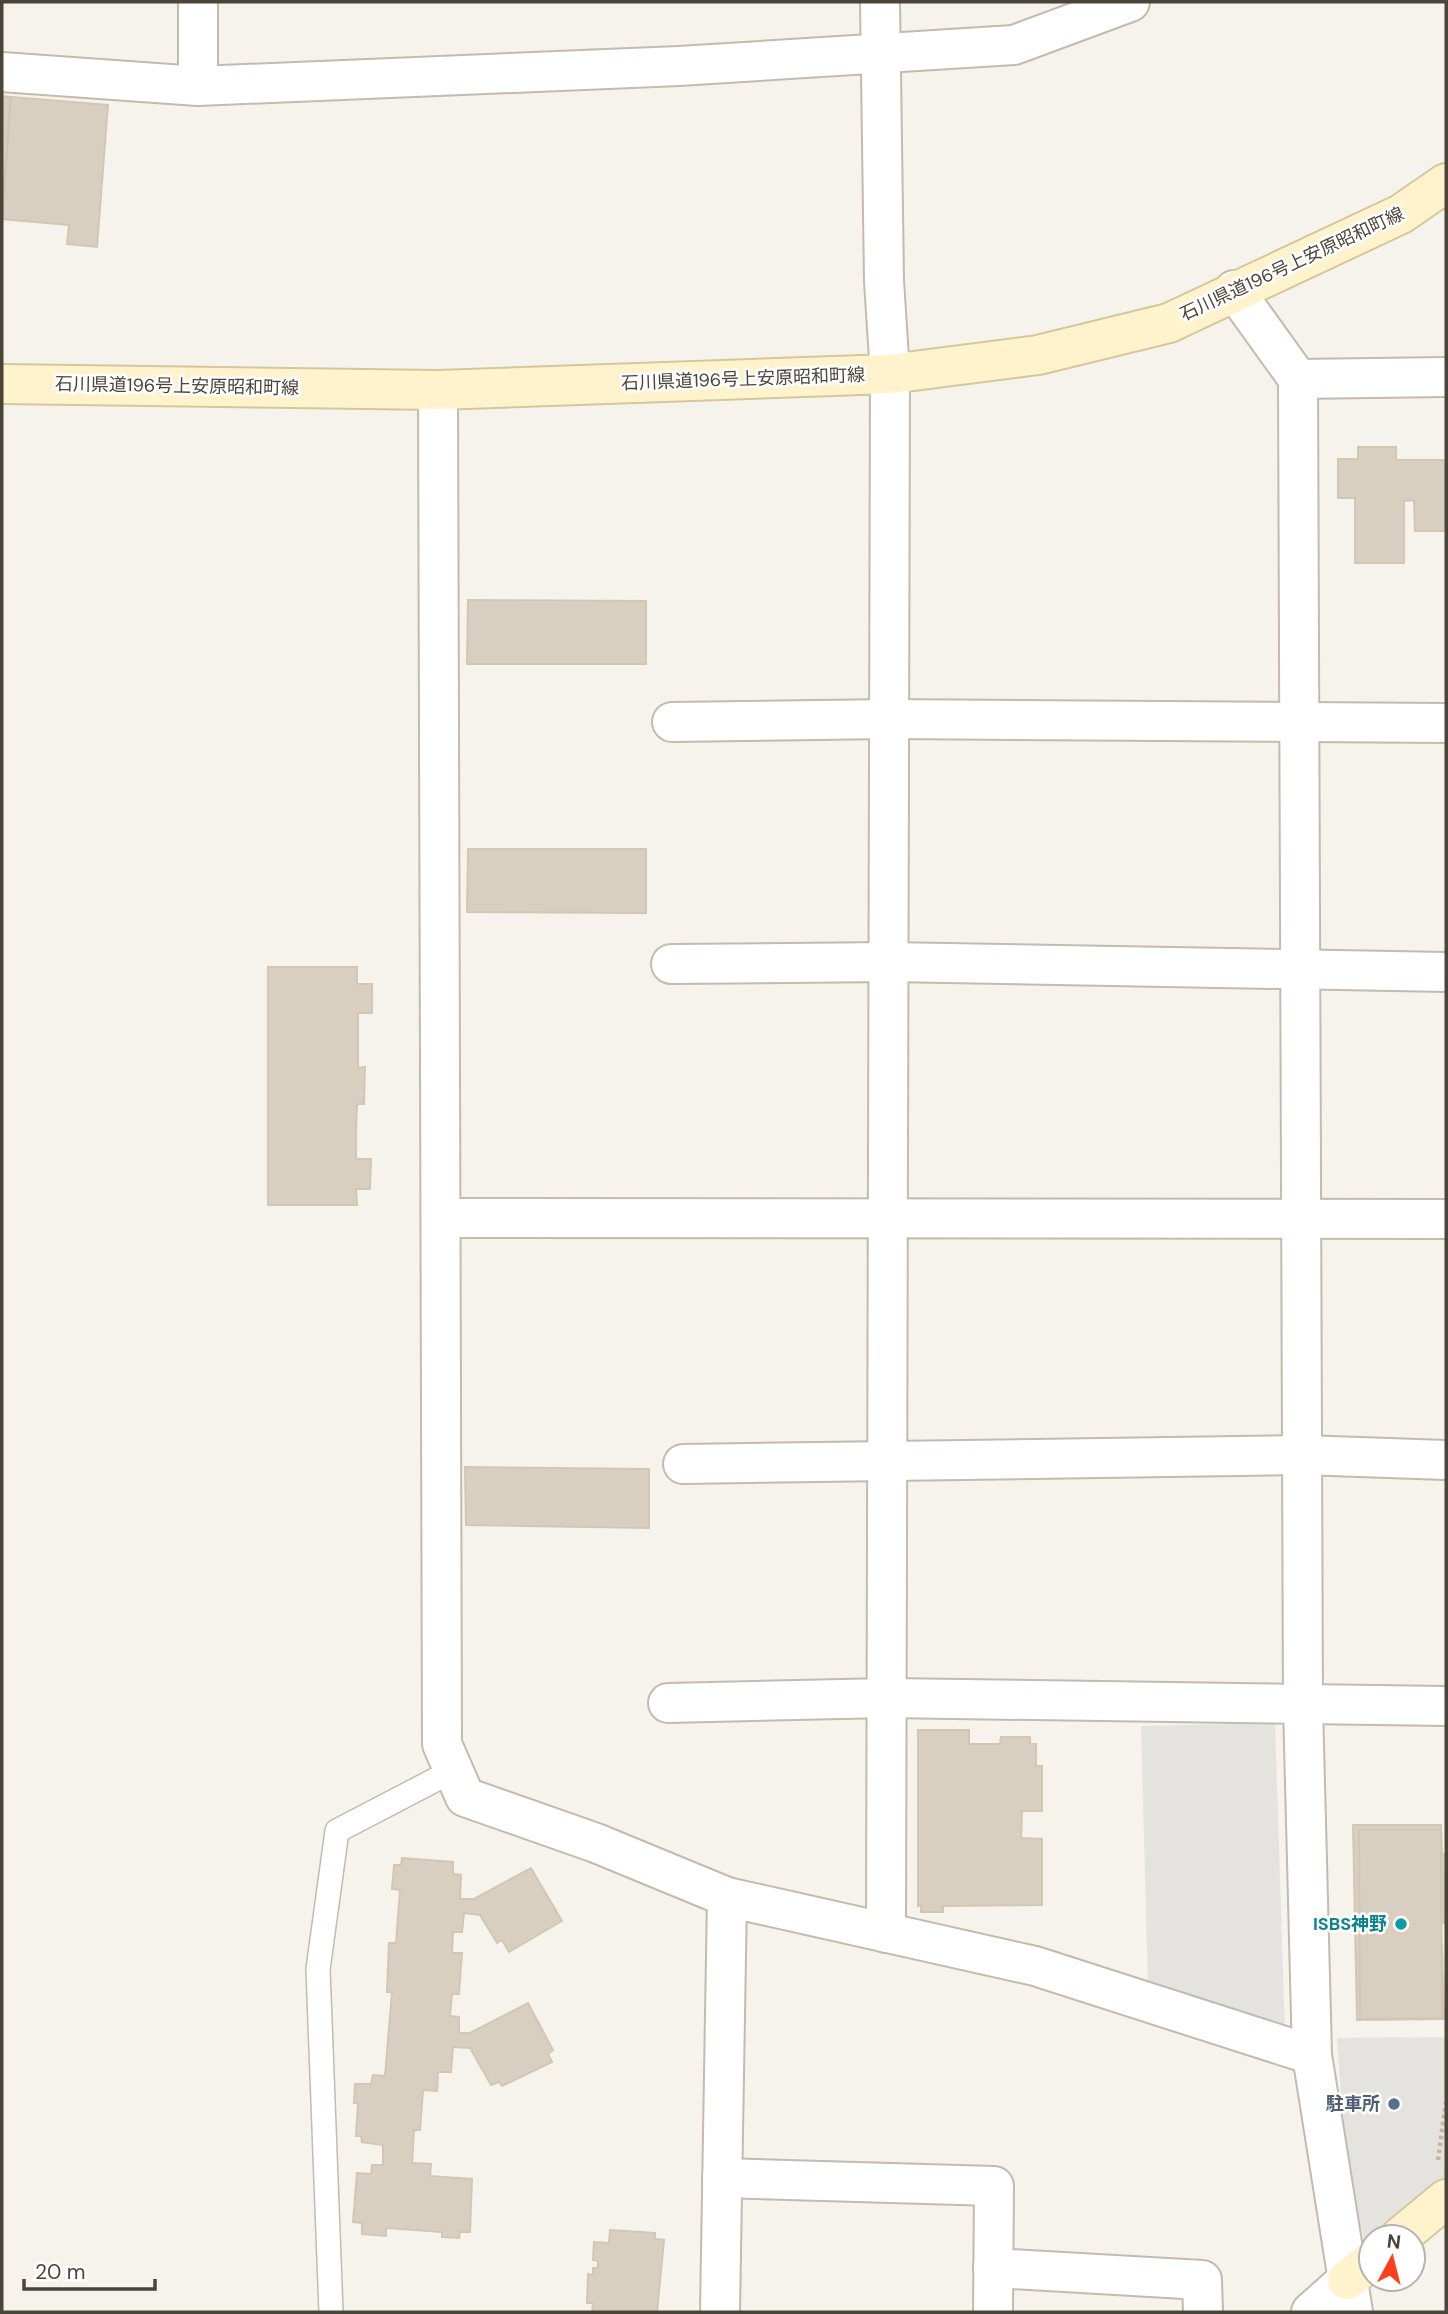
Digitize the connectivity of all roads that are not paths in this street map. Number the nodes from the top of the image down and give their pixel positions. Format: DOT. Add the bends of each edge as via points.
graph roads {
  1 [pos="198,2"];
  2 [pos="880,2"];
  3 [pos="1130,2"];
  4 [pos="879,55"];
  5 [pos="2,72"];
  6 [pos="198,86"];
  7 [pos="1446,183"];
  8 [pos="1234,290"];
  9 [pos="890,374"];
  10 [pos="1446,377"];
  11 [pos="1298,379"];
  12 [pos="2,384"];
  13 [pos="438,390"];
  14 [pos="890,719"];
  15 [pos="1300,720"];
  16 [pos="672,722"];
  17 [pos="1446,723"];
  18 [pos="889,962"];
  19 [pos="671,964"];
  20 [pos="1300,971"];
  21 [pos="1446,971"];
  22 [pos="441,1218"];
  23 [pos="888,1218"];
  24 [pos="1301,1218"];
  25 [pos="1446,1219"];
  26 [pos="1302,1455"];
  27 [pos="1446,1460"];
  28 [pos="887,1461"];
  29 [pos="683,1464"];
  30 [pos="887,1698"];
  31 [pos="668,1703"];
  32 [pos="1303,1706"];
  33 [pos="1446,1706"];
  34 [pos="454,1770"];
  35 [pos="727,1898"];
  36 [pos="886,1933"];
  37 [pos="1312,2055"];
  38 [pos="722,2178"];
  39 [pos="1446,2199"];
  40 [pos="1417,2223"];
  41 [pos="993,2268"];
  42 [pos="1357,2284"];
  43 [pos="331,2312"];
  44 [pos="720,2312"];
  45 [pos="993,2312"];
  46 [pos="1203,2312"];
  47 [pos="1311,2312"];
  1 -- 6 [label="street"];
  2 -- 4 [label="street"];
  3 -- 4 [label="street" via="1014,45"];
  4 -- 6 [label="street"];
  4 -- 9 [label="street"];
  5 -- 6 [label="street"];
  7 -- 8 [label="main road, 石川県道196号上安原昭和町線" via="1401,214"];
  8 -- 9 [label="main road, 石川県道196号上安原昭和町線" via="1169,323 1038,355"];
  8 -- 11 [label="street"];
  9 -- 13 [label="main road, 石川県道196号上安原昭和町線"];
  9 -- 14 [label="street"];
  10 -- 11 [label="street"];
  11 -- 15 [label="street"];
  12 -- 13 [label="main road, 石川県道196号上安原昭和町線"];
  13 -- 22 [label="street"];
  14 -- 15 [label="street"];
  14 -- 16 [label="street"];
  14 -- 18 [label="street"];
  15 -- 17 [label="street"];
  15 -- 20 [label="street"];
  18 -- 19 [label="street"];
  18 -- 20 [label="street"];
  18 -- 23 [label="street"];
  20 -- 21 [label="street"];
  20 -- 24 [label="street"];
  22 -- 23 [label="street"];
  22 -- 34 [label="street" via="442,1744"];
  23 -- 24 [label="street"];
  23 -- 28 [label="street"];
  24 -- 25 [label="street"];
  24 -- 26 [label="street"];
  26 -- 27 [label="street"];
  26 -- 28 [label="street"];
  26 -- 32 [label="street"];
  28 -- 29 [label="street"];
  28 -- 30 [label="street"];
  30 -- 31 [label="street"];
  30 -- 32 [label="street"];
  30 -- 36 [label="street"];
  32 -- 33 [label="street"];
  32 -- 37 [label="street"];
  34 -- 35 [label="street" via="465,1797 596,1843"];
  34 -- 43 [label="lane" via="337,1830 318,1969"];
  35 -- 36 [label="street"];
  35 -- 38 [label="street"];
  36 -- 37 [label="street" via="1034,1966"];
  37 -- 42 [label="street"];
  38 -- 41 [label="street" via="994,2186"];
  38 -- 44 [label="street"];
  39 -- 40 [label="main road"];
  41 -- 45 [label="street"];
  41 -- 46 [label="street" via="1202,2280"];
  42 -- 47 [label="street"];
}
